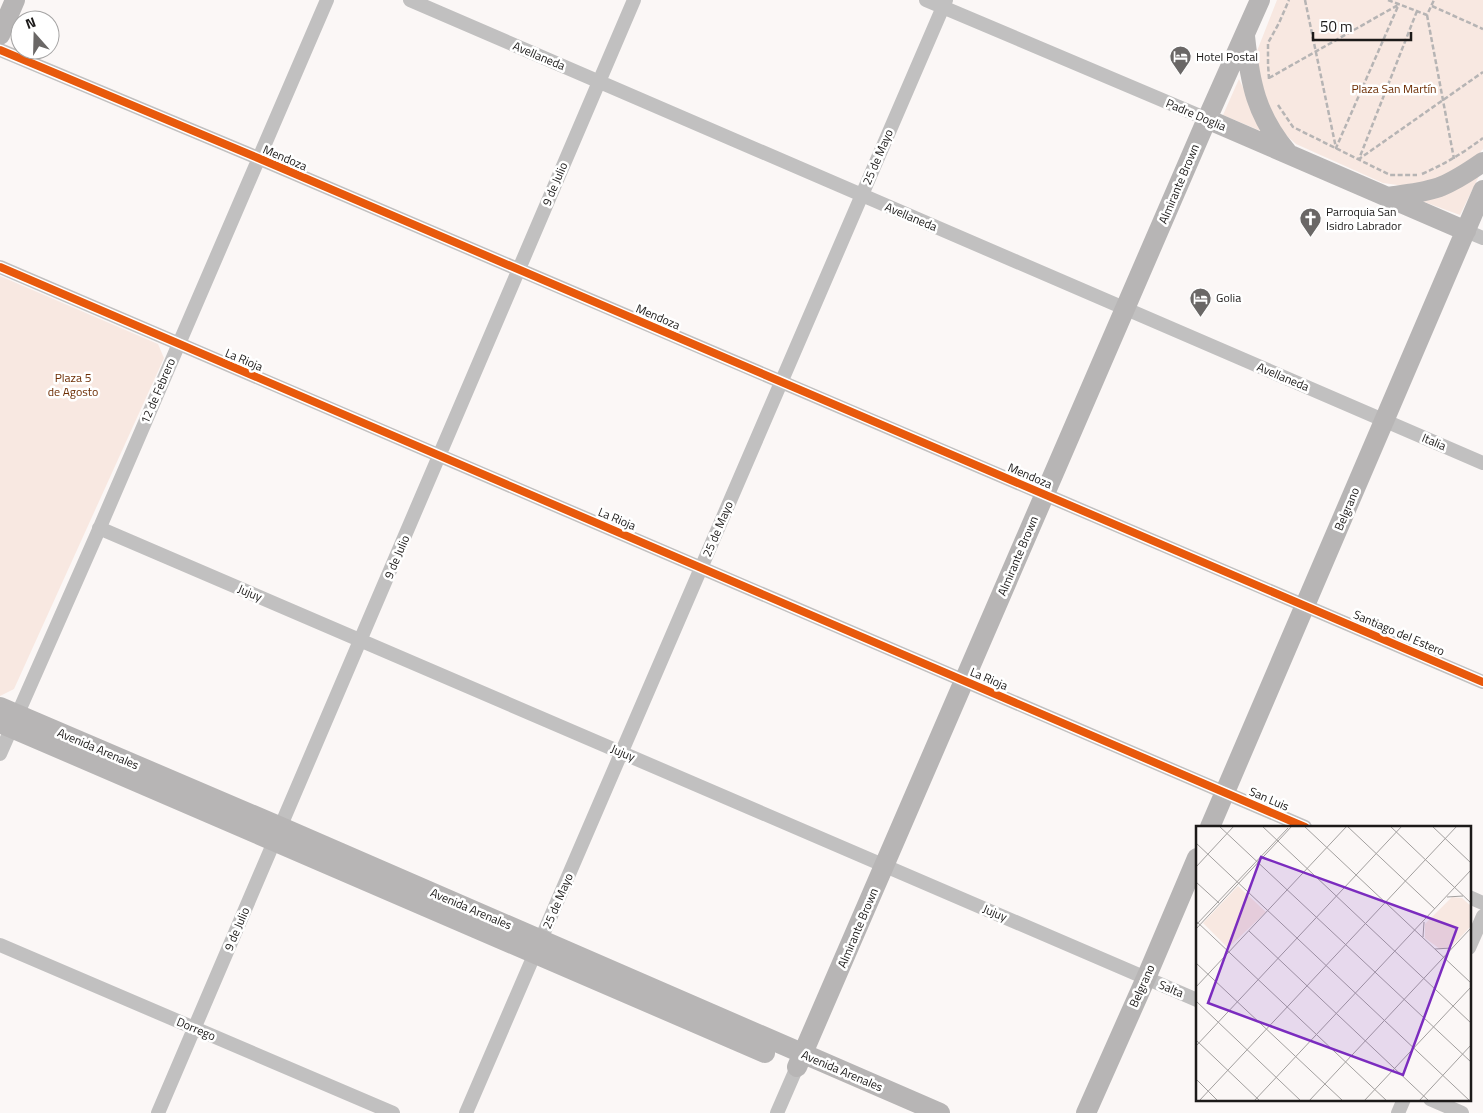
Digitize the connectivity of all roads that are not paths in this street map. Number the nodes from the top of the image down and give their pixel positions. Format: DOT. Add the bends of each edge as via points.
graph roads {
  1 [pos="15,0"];
  2 [pos="327,0"];
  3 [pos="410,0"];
  4 [pos="634,0"];
  5 [pos="926,0"];
  6 [pos="1260,0"];
  7 [pos="945,4"];
  8 [pos="1245,34"];
  9 [pos="0,35"];
  10 [pos="0,50"];
  11 [pos="599,82"];
  12 [pos="1207,119"];
  13 [pos="1288,154"];
  14 [pos="258,158"];
  15 [pos="1483,162"];
  16 [pos="1483,190"];
  17 [pos="862,195"];
  18 [pos="1387,197"];
  19 [pos="1474,235"];
  20 [pos="0,267"];
  21 [pos="519,270"];
  22 [pos="1125,309"];
  23 [pos="179,344"];
  24 [pos="782,382"];
  25 [pos="1384,421"];
  26 [pos="440,456"];
  27 [pos="1483,463"];
  28 [pos="1045,494"];
  29 [pos="99,528"];
  30 [pos="701,568"];
  31 [pos="1306,606"];
  32 [pos="361,640"];
  33 [pos="964,680"];
  34 [pos="1483,682"];
  35 [pos="7,718"];
  36 [pos="622,753"];
  37 [pos="0,754"];
  38 [pos="1224,792"];
  39 [pos="1210,826"];
  40 [pos="1304,826"];
  41 [pos="278,834"];
  42 [pos="1196,860"];
  43 [pos="884,866"];
  44 [pos="1470,897"];
  45 [pos="1483,903"];
  46 [pos="1483,916"];
  47 [pos="0,944"];
  48 [pos="538,946"];
  49 [pos="1470,946"];
  50 [pos="1146,978"];
  51 [pos="1196,1000"];
  52 [pos="194,1028"];
  53 [pos="800,1061"];
  54 [pos="1404,1100"];
  55 [pos="1432,1100"];
  56 [pos="158,1113"];
  57 [pos="392,1113"];
  58 [pos="466,1113"];
  59 [pos="777,1113"];
  60 [pos="905,1113"];
  61 [pos="940,1113"];
  62 [pos="1086,1113"];
  63 [pos="1398,1113"];
  64 [pos="1462,1113"];
  1 -- 9 [label="street"];
  2 -- 14 [label="street, 12 de Febrero"];
  3 -- 11 [label="street, Avellaneda"];
  4 -- 11 [label="street, 9 de Julio"];
  5 -- 7 [label="street, Padre Doglia"];
  6 -- 8 [label="street, Almirante Brown"];
  7 -- 12 [label="street, Padre Doglia"];
  7 -- 17 [label="street, 25 de Mayo"];
  8 -- 12 [label="street, Almirante Brown"];
  8 -- 13 [label="street" via="1255,97 1274,137"];
  10 -- 14 [label="street, Mendoza"];
  11 -- 17 [label="street, Avellaneda"];
  11 -- 21 [label="street, 9 de Julio"];
  12 -- 13 [label="street, Padre Doglia"];
  12 -- 22 [label="street, Almirante Brown"];
  13 -- 18 [label="street, Padre Doglia"];
  14 -- 21 [label="street, Mendoza"];
  14 -- 23 [label="street, 12 de Febrero"];
  15 -- 18 [label="street" via="1441,186"];
  16 -- 19 [label="street, Belgrano"];
  17 -- 22 [label="street, Avellaneda"];
  17 -- 24 [label="street, 25 de Mayo"];
  18 -- 19 [label="street, Padre Doglia"];
  19 -- 25 [label="street, Belgrano"];
  20 -- 23 [label="street, La Rioja"];
  21 -- 24 [label="street, Mendoza"];
  21 -- 26 [label="street, 9 de Julio"];
  22 -- 25 [label="street, Avellaneda"];
  22 -- 28 [label="street, Almirante Brown"];
  23 -- 26 [label="street, La Rioja"];
  23 -- 29 [label="street, 12 de Febrero"];
  24 -- 28 [label="street, Mendoza"];
  24 -- 30 [label="street, 25 de Mayo"];
  25 -- 27 [label="street, Italia"];
  25 -- 31 [label="street, Belgrano"];
  26 -- 30 [label="street, La Rioja"];
  26 -- 32 [label="street, 9 de Julio"];
  28 -- 31 [label="street, Mendoza"];
  28 -- 33 [label="street, Almirante Brown"];
  29 -- 32 [label="street, Jujuy"];
  29 -- 35 [label="street, 12 de Febrero"];
  30 -- 33 [label="street, La Rioja"];
  30 -- 36 [label="street, 25 de Mayo"];
  31 -- 34 [label="street, Santiago del Estero"];
  31 -- 38 [label="street, Belgrano"];
  32 -- 36 [label="street, Jujuy"];
  32 -- 41 [label="street, 9 de Julio"];
  33 -- 38 [label="street, La Rioja"];
  33 -- 43 [label="street, Almirante Brown"];
  35 -- 37 [label="street, 12 de Febrero"];
  35 -- 41 [label="street, Avenida Arenales"];
  36 -- 43 [label="street, Jujuy"];
  36 -- 48 [label="street, 25 de Mayo"];
  38 -- 39 [label="street, Belgrano"];
  38 -- 40 [label="street, San Luis"];
  41 -- 48 [label="street, Avenida Arenales"];
  41 -- 52 [label="street, 9 de Julio"];
  42 -- 50 [label="street, Belgrano"];
  43 -- 50 [label="street, Jujuy"];
  43 -- 53 [label="street, Almirante Brown"];
  44 -- 45 [label="street"];
  46 -- 49 [label="street"];
  47 -- 52 [label="street, Dorrego"];
  48 -- 53 [label="street, Avenida Arenales"];
  48 -- 58 [label="street, 25 de Mayo"];
  50 -- 51 [label="street, Salta"];
  50 -- 62 [label="street, Belgrano"];
  52 -- 56 [label="street, 9 de Julio"];
  52 -- 57 [label="street, Dorrego"];
  53 -- 59 [label="street, Almirante Brown"];
  53 -- 60 [label="street, Avenida Arenales"];
  53 -- 61 [label="street, Avenida Arenales"];
  54 -- 63 [label="street"];
  55 -- 64 [label="street"];
}
